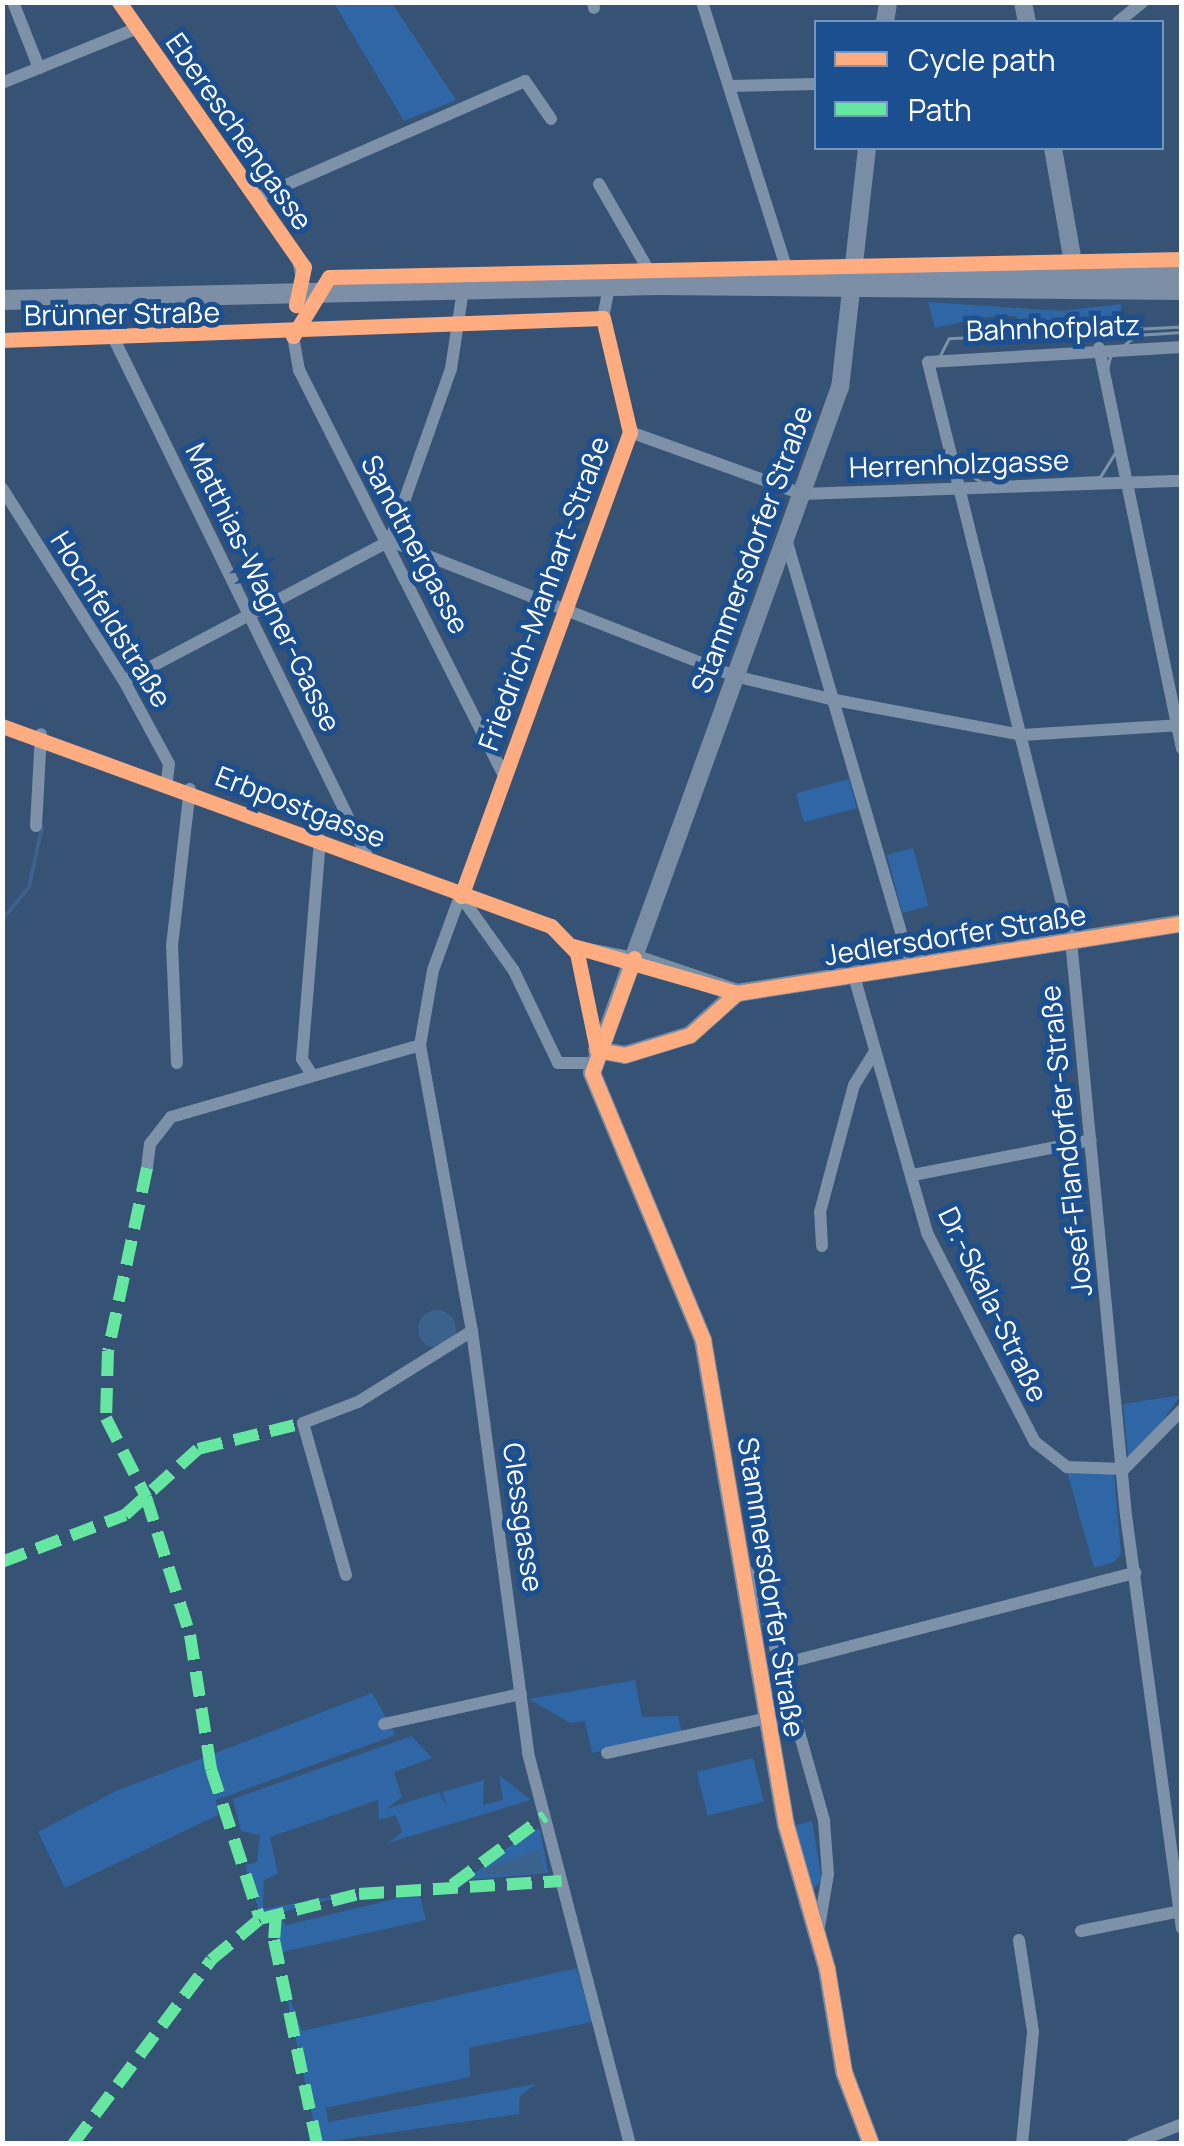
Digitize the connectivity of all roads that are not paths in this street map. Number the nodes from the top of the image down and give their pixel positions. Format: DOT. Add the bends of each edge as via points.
graph roads {
  1 [pos="14,2"];
  2 [pos="119,2"];
  3 [pos="702,2"];
  4 [pos="1144,3"];
  5 [pos="1121,20"];
  6 [pos="135,28"];
  7 [pos="39,68"];
  8 [pos="2,83"];
  9 [pos="814,84"];
  10 [pos="730,86"];
  11 [pos="551,119"];
  12 [pos="867,150"];
  13 [pos="1053,150"];
  14 [pos="599,184"];
  15 [pos="256,198"];
  16 [pos="1182,272"];
  17 [pos="789,276"];
  18 [pos="853,282"];
  19 [pos="1077,284"];
  20 [pos="657,285"];
  21 [pos="695,285"];
  22 [pos="609,286"];
  23 [pos="463,290"];
  24 [pos="1182,290"];
  25 [pos="305,293"];
  26 [pos="2,300"];
  27 [pos="603,318"];
  28 [pos="459,327"];
  29 [pos="293,336"];
  30 [pos="114,338"];
  31 [pos="2,340"];
  32 [pos="1182,346"];
  33 [pos="1099,348"];
  34 [pos="928,362"];
  35 [pos="630,432"];
  36 [pos="1182,481"];
  37 [pos="1126,483"];
  38 [pos="960,486"];
  39 [pos="2,488"];
  40 [pos="802,494"];
  41 [pos="786,539"];
  42 [pos="390,541"];
  43 [pos="563,606"];
  44 [pos="250,614"];
  45 [pos="734,676"];
  46 [pos="124,680"];
  47 [pos="834,700"];
  48 [pos="1179,725"];
  49 [pos="2,726"];
  50 [pos="41,734"];
  51 [pos="1022,735"];
  52 [pos="1182,748"];
  53 [pos="502,772"];
  54 [pos="167,780"];
  55 [pos="190,789"];
  56 [pos="36,826"];
  57 [pos="320,840"];
  58 [pos="368,858"];
  59 [pos="460,896"];
  60 [pos="1182,923"];
  61 [pos="1071,940"];
  62 [pos="573,946"];
  63 [pos="634,958"];
  64 [pos="911,966"];
  65 [pos="854,976"];
  66 [pos="737,993"];
  67 [pos="420,1045"];
  68 [pos="874,1052"];
  69 [pos="596,1056"];
  70 [pos="177,1063"];
  71 [pos="312,1075"];
  72 [pos="1091,1140"];
  73 [pos="147,1168"];
  74 [pos="914,1175"];
  75 [pos="822,1246"];
  76 [pos="472,1332"];
  77 [pos="1182,1410"];
  78 [pos="1124,1469"];
  79 [pos="740,1562"];
  80 [pos="1135,1573"];
  81 [pos="346,1575"];
  82 [pos="782,1664"];
  83 [pos="521,1694"];
  84 [pos="768,1718"];
  85 [pos="384,1724"];
  86 [pos="607,1753"];
  87 [pos="1180,1911"];
  88 [pos="1182,1928"];
  89 [pos="1081,1931"];
  90 [pos="818,1939"];
  91 [pos="1019,1940"];
  92 [pos="1182,2124"];
  93 [pos="630,2144"];
  94 [pos="871,2144"];
  95 [pos="1022,2144"];
  96 [pos="1132,2144"];
  1 -- 7 [label="street"];
  2 -- 6 [label="street, Ebereschengasse"];
  3 -- 10 [label="street"];
  4 -- 5 [label="street"];
  6 -- 7 [label="street"];
  6 -- 15 [label="street, Ebereschengasse"];
  7 -- 8 [label="street"];
  9 -- 10 [label="street"];
  10 -- 17 [label="street"];
  11 -- 15 [label="street" via="525,80"];
  12 -- 18 [label="main road, Stammersdorfer Straße"];
  13 -- 19 [label="main road"];
  14 -- 20 [label="street"];
  15 -- 25 [label="street, Ebereschengasse" via="304,268"];
  16 -- 19 [label="main road, Brünner Straße"];
  17 -- 18 [label="main road, Brünner Straße"];
  17 -- 21 [label="main road, Brünner Straße"];
  18 -- 19 [label="main road, Brünner Straße"];
  18 -- 21 [label="main road, Brünner Straße"];
  18 -- 40 [label="main road, Stammersdorfer Straße" via="840,387"];
  19 -- 24 [label="main road, Brünner Straße"];
  20 -- 21 [label="main road, Brünner Straße"];
  20 -- 22 [label="main road, Brünner Straße"];
  22 -- 23 [label="main road, Brünner Straße"];
  22 -- 27 [label="street, Friedrich-Manhart-Straße"];
  23 -- 25 [label="main road, Brünner Straße"];
  23 -- 28 [label="street"];
  25 -- 26 [label="main road, Brünner Straße"];
  27 -- 28 [label="street, Brünner Straße"];
  27 -- 35 [label="street, Friedrich-Manhart-Straße"];
  28 -- 29 [label="street, Brünner Straße"];
  28 -- 42 [label="street"];
  29 -- 30 [label="street, Brünner Straße"];
  29 -- 42 [label="street, Sandtnergasse" via="299,370"];
  30 -- 31 [label="street, Brünner Straße"];
  30 -- 44 [label="street, Matthias-Wagner-Gasse"];
  32 -- 33 [label="street, Bahnhofplatz"];
  33 -- 34 [label="street, Bahnhofplatz"];
  33 -- 37 [label="street"];
  34 -- 38 [label="street, Josef-Flandorfer-Straße"];
  35 -- 40 [label="street, Herrenholzgasse"];
  35 -- 43 [label="street, Friedrich-Manhart-Straße"];
  36 -- 37 [label="street, Herrenholzgasse"];
  37 -- 38 [label="street, Herrenholzgasse"];
  37 -- 48 [label="street"];
  38 -- 40 [label="street, Herrenholzgasse"];
  38 -- 51 [label="street, Josef-Flandorfer-Straße"];
  39 -- 46 [label="street, Hochfeldstraße"];
  40 -- 41 [label="main road, Stammersdorfer Straße"];
  41 -- 45 [label="main road, Stammersdorfer Straße"];
  41 -- 47 [label="street"];
  42 -- 43 [label="street"];
  42 -- 44 [label="street"];
  42 -- 53 [label="street, Sandtnergasse"];
  43 -- 45 [label="street"];
  43 -- 53 [label="street, Friedrich-Manhart-Straße"];
  44 -- 46 [label="street"];
  44 -- 58 [label="street, Matthias-Wagner-Gasse"];
  45 -- 47 [label="street"];
  45 -- 63 [label="main road, Stammersdorfer Straße"];
  46 -- 54 [label="street, Hochfeldstraße" via="168,764"];
  47 -- 51 [label="street"];
  47 -- 64 [label="street"];
  48 -- 51 [label="street"];
  48 -- 52 [label="street"];
  49 -- 50 [label="street, Erbpostgasse"];
  50 -- 54 [label="street, Erbpostgasse"];
  50 -- 56 [label="street"];
  51 -- 61 [label="street, Josef-Flandorfer-Straße"];
  53 -- 59 [label="street, Friedrich-Manhart-Straße"];
  54 -- 55 [label="street, Erbpostgasse"];
  55 -- 57 [label="street, Erbpostgasse"];
  55 -- 70 [label="street" via="172,946"];
  57 -- 58 [label="street, Erbpostgasse"];
  57 -- 71 [label="street" via="302,1059"];
  58 -- 59 [label="street, Erbpostgasse"];
  59 -- 62 [label="street, Erbpostgasse" via="551,926"];
  59 -- 67 [label="street, Clessgasse" via="433,970"];
  59 -- 69 [label="street" via="514,970 558,1063"];
  60 -- 61 [label="main road, Jedlersdorfer Straße"];
  61 -- 64 [label="main road, Jedlersdorfer Straße"];
  61 -- 72 [label="street, Josef-Flandorfer-Straße"];
  62 -- 63 [label="street"];
  62 -- 69 [label="street"];
  63 -- 66 [label="main road"];
  63 -- 69 [label="main road, Stammersdorfer Straße"];
  64 -- 65 [label="main road, Jedlersdorfer Straße"];
  65 -- 66 [label="main road, Jedlersdorfer Straße"];
  65 -- 68 [label="street, Dr.-Skala-Straße"];
  66 -- 69 [label="main road" via="690,1035 625,1055"];
  67 -- 71 [label="street"];
  67 -- 76 [label="street, Clessgasse"];
  68 -- 74 [label="street, Dr.-Skala-Straße"];
  68 -- 75 [label="street" via="854,1085 820,1212"];
  69 -- 79 [label="main road, Stammersdorfer Straße" via="608,1126 703,1340"];
  71 -- 73 [label="street" via="170,1117 150,1144"];
  72 -- 74 [label="street"];
  72 -- 78 [label="street, Josef-Flandorfer-Straße"];
  74 -- 78 [label="street, Dr.-Skala-Straße" via="927,1232 1049,1459"];
  76 -- 81 [label="street" via="358,1402 303,1423"];
  76 -- 83 [label="street, Clessgasse"];
  77 -- 78 [label="street"];
  78 -- 80 [label="street, Josef-Flandorfer-Straße"];
  79 -- 82 [label="street, Stammersdorfer Straße"];
  79 -- 84 [label="main road, Stammersdorfer Straße"];
  80 -- 82 [label="street"];
  80 -- 87 [label="street, Josef-Flandorfer-Straße"];
  82 -- 90 [label="street, Stammersdorfer Straße" via="824,1821 828,1874"];
  83 -- 85 [label="street"];
  83 -- 93 [label="street, Clessgasse"];
  84 -- 86 [label="street"];
  84 -- 90 [label="main road, Stammersdorfer Straße"];
  87 -- 88 [label="street, Josef-Flandorfer-Straße"];
  87 -- 89 [label="street"];
  90 -- 94 [label="main road, Stammersdorfer Straße" via="844,2072"];
  91 -- 95 [label="street" via="1033,2032"];
  92 -- 96 [label="street"];
}
